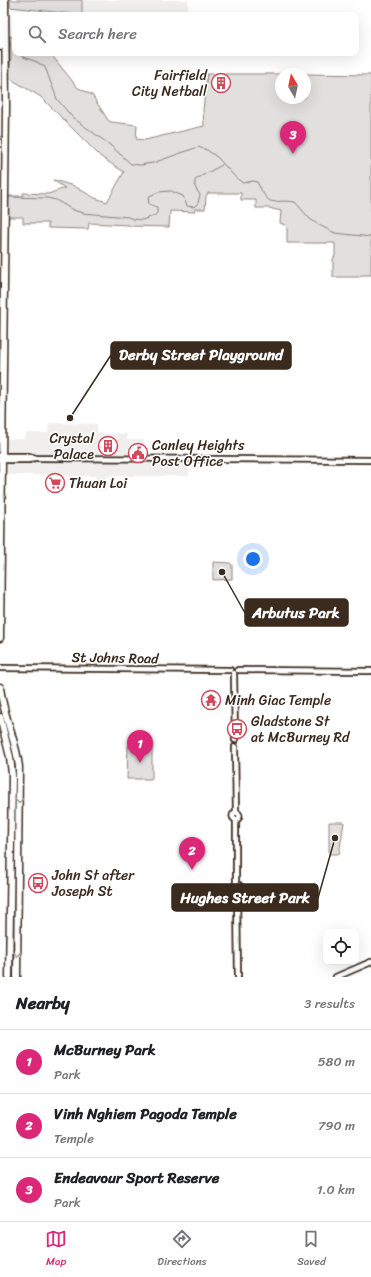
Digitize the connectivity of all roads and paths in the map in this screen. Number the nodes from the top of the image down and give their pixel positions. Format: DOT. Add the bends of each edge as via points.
graph roads {
  1 [pos="6,0"];
  2 [pos="0,2"];
  3 [pos="3,36"];
  4 [pos="2,46"];
  5 [pos="1,458"];
  6 [pos="371,460"];
  7 [pos="0,638"];
  8 [pos="0,668"];
  9 [pos="234,671"];
  10 [pos="371,671"];
  11 [pos="0,687"];
  12 [pos="0,716"];
  13 [pos="371,962"];
  14 [pos="9,977"];
  15 [pos="17,977"];
  16 [pos="238,977"];
  17 [pos="336,977"];
  1 -- 3 [label="highway"];
  2 -- 3 [label="highway"];
  3 -- 4 [label="highway"];
  4 -- 5 [label="highway" via="4,200"];
  5 -- 6 [label="main road" via="28,456"];
  5 -- 7 [label="highway"];
  8 -- 9 [label="main road, St Johns Road"];
  9 -- 10 [label="main road, St Johns Road"];
  9 -- 16 [label="main road" via="235,740 238,743 235,746 236,813 240,817 236,820 236,885 240,886 241,890 237,894"];
  11 -- 15 [label="highway, one-way" via="19,767"];
  12 -- 14 [label="highway" via="12,774"];
  13 -- 17 [label="main road"];
}
